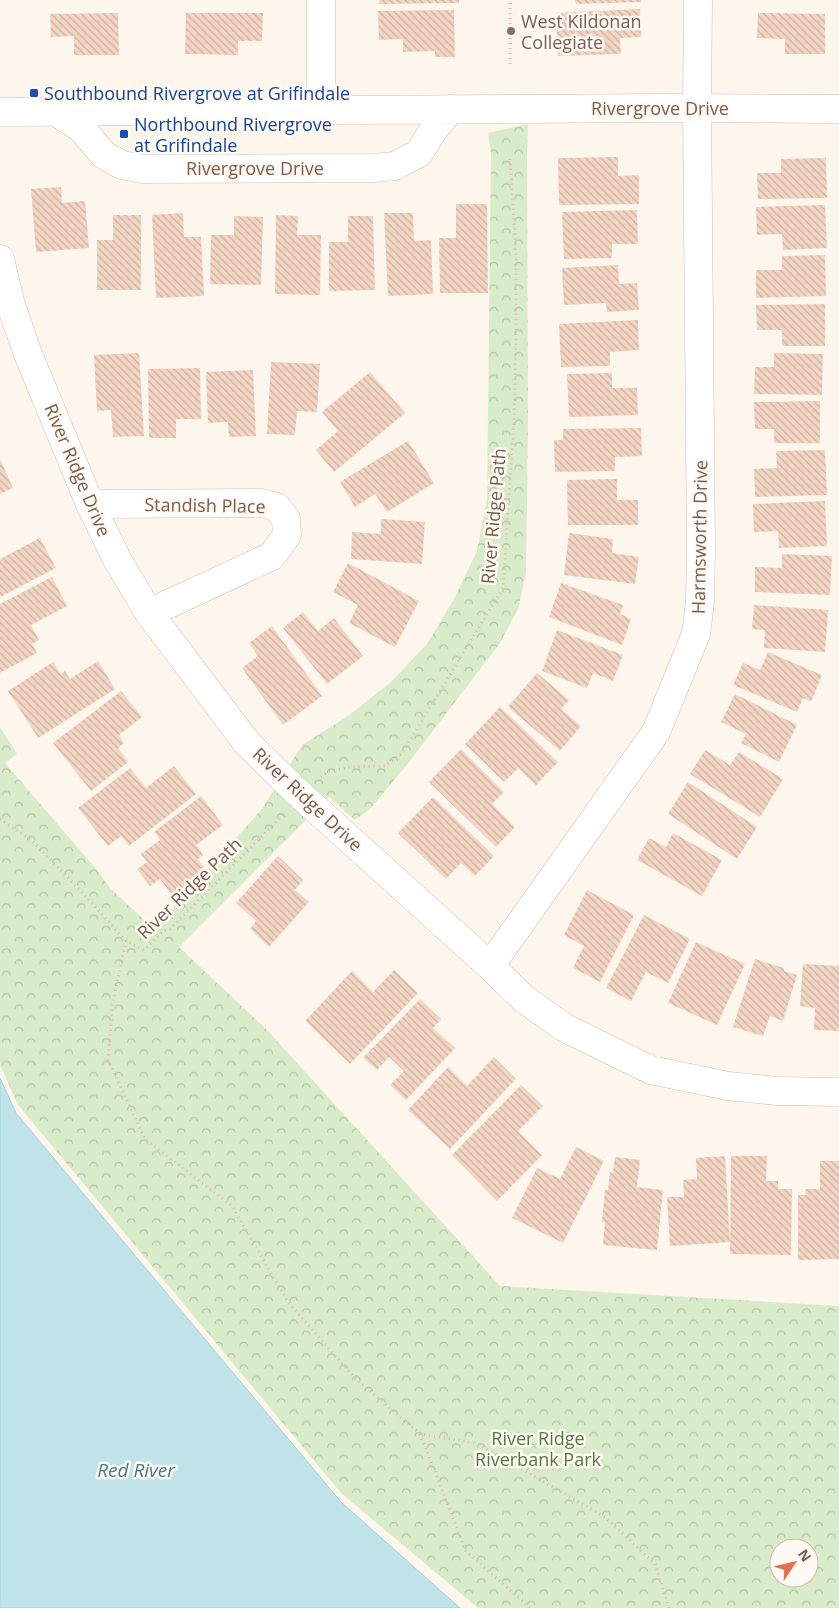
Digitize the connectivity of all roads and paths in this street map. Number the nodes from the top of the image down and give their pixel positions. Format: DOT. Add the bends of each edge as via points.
graph roads {
  1 [pos="321,0"];
  2 [pos="510,0"];
  3 [pos="698,0"];
  4 [pos="510,64"];
  5 [pos="697,108"];
  6 [pos="451,109"];
  7 [pos="839,109"];
  8 [pos="321,110"];
  9 [pos="54,111"];
  10 [pos="0,112"];
  11 [pos="510,156"];
  12 [pos="0,259"];
  13 [pos="90,504"];
  14 [pos="149,613"];
  15 [pos="318,779"];
  16 [pos="287,812"];
  17 [pos="0,818"];
  18 [pos="126,942"];
  19 [pos="490,966"];
  20 [pos="839,1092"];
  21 [pos="420,1434"];
  22 [pos="530,1608"];
  23 [pos="668,1608"];
  1 -- 8 [label="street"];
  2 -- 4 [label="path"];
  3 -- 5 [label="street, Harmsworth Drive"];
  5 -- 6 [label="street, Rivergrove Drive"];
  5 -- 7 [label="street, Rivergrove Drive"];
  5 -- 19 [label="street, Harmsworth Drive" via="701,550 696,634 656,732"];
  6 -- 8 [label="street, Rivergrove Drive"];
  6 -- 9 [label="street, Rivergrove Drive" via="419,153 395,166 364,168 143,169 104,155 81,128"];
  8 -- 9 [label="street, Rivergrove Drive"];
  9 -- 10 [label="street, Rivergrove Drive"];
  11 -- 15 [label="path, River Ridge Path" via="516,256 516,336 504,588 402,753 385,766 329,771"];
  12 -- 13 [label="street, River Ridge Drive" via="10,302 28,354"];
  13 -- 14 [label="street, River Ridge Drive" via="118,561"];
  13 -- 14 [label="street, Standish Place" via="262,502 277,507 286,519 287,535 272,556"];
  14 -- 19 [label="street, River Ridge Drive" via="247,743"];
  16 -- 18 [label="path, River Ridge Path" via="170,930 163,931 144,950"];
  17 -- 18 [label="path, River Ridge Path" via="31,840"];
  18 -- 21 [label="path" via="113,1001 108,1060 145,1139 232,1206 288,1302 355,1378"];
  19 -- 20 [label="street, River Ridge Drive" via="524,998 565,1028 651,1070 728,1086"];
  21 -- 22 [label="path" via="466,1551"];
  21 -- 23 [label="path" via="476,1443 605,1517 655,1564"];
}
